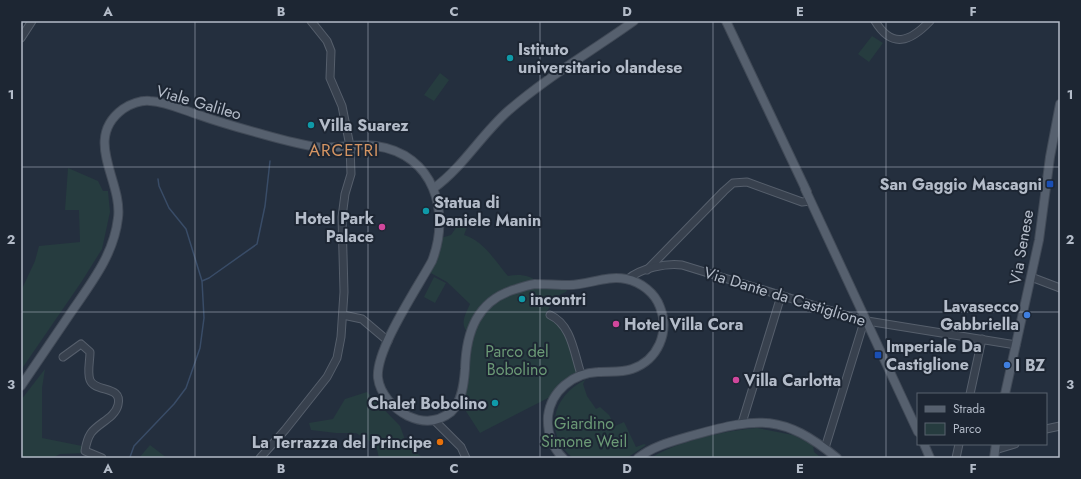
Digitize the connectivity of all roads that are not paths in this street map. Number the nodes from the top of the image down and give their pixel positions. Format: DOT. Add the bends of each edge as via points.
graph roads {
  1 [pos="32,21"];
  2 [pos="310,21"];
  3 [pos="634,21"];
  4 [pos="726,21"];
  5 [pos="875,21"];
  6 [pos="930,21"];
  7 [pos="21,38"];
  8 [pos="1060,104"];
  9 [pos="1058,127"];
  10 [pos="350,146"];
  11 [pos="434,188"];
  12 [pos="808,195"];
  13 [pos="647,270"];
  14 [pos="1031,277"];
  15 [pos="628,279"];
  16 [pos="1060,288"];
  17 [pos="781,296"];
  18 [pos="862,313"];
  19 [pos="343,315"];
  20 [pos="550,315"];
  21 [pos="982,339"];
  22 [pos="388,341"];
  23 [pos="1016,346"];
  24 [pos="63,357"];
  25 [pos="581,374"];
  26 [pos="21,386"];
  27 [pos="970,393"];
  28 [pos="1006,393"];
  29 [pos="435,421"];
  30 [pos="742,423"];
  31 [pos="1060,426"];
  32 [pos="1047,429"];
  33 [pos="917,430"];
  34 [pos="924,445"];
  35 [pos="959,445"];
  36 [pos="1012,445"];
  37 [pos="825,448"];
  38 [pos="995,451"];
  39 [pos="102,458"];
  40 [pos="260,458"];
  41 [pos="466,458"];
  42 [pos="563,458"];
  43 [pos="638,458"];
  44 [pos="837,458"];
  45 [pos="930,458"];
  46 [pos="956,458"];
  1 -- 7 [label="street"];
  2 -- 10 [label="street" via="327,41 331,51 330,78 342,106"];
  3 -- 11 [label="main road" via="546,80 506,112 446,179"];
  4 -- 12 [label="main road"];
  5 -- 6 [label="street" via="880,30 898,40 913,36"];
  8 -- 9 [label="main road, Via Senese"];
  9 -- 14 [label="main road, Via Senese"];
  10 -- 11 [label="main road, Viale Galileo" via="369,145 388,149 408,159 427,176"];
  10 -- 19 [label="street" via="351,174 342,217"];
  10 -- 26 [label="main road, Viale Galileo" via="305,145 159,102 139,102 124,108 112,121 104,141 104,152 119,204 113,245 99,271"];
  11 -- 22 [label="main road, Viale Galileo" via="440,212 437,248"];
  12 -- 13 [label="street" via="802,202 747,182 734,183"];
  12 -- 18 [label="main road"];
  13 -- 15 [label="street, Via Dante da Castiglione"];
  13 -- 17 [label="street, Via Dante da Castiglione" via="682,265"];
  14 -- 16 [label="street"];
  14 -- 23 [label="main road, Via Senese"];
  15 -- 25 [label="main road" via="646,288 660,306 664,330 662,341 645,363 632,369"];
  15 -- 29 [label="main road" via="612,277 574,285 534,284 510,291 488,303 480,313 469,339 460,398 452,411"];
  17 -- 18 [label="street, Via Dante da Castiglione"];
  17 -- 30 [label="street"];
  18 -- 21 [label="street, Via Dante da Castiglione"];
  18 -- 33 [label="main road"];
  18 -- 37 [label="street" via="863,325"];
  19 -- 22 [label="street" via="362,319"];
  19 -- 40 [label="street" via="337,358 327,377 286,430"];
  20 -- 25 [label="street" via="568,332"];
  21 -- 23 [label="street, Via Dante da Castiglione"];
  21 -- 27 [label="street"];
  22 -- 29 [label="main road, Viale Galileo" via="378,367 380,388 386,398 405,414 416,420"];
  23 -- 28 [label="main road, Via Senese"];
  24 -- 39 [label="street" via="75,346 81,344 86,347 90,352 88,375 92,384 112,390 118,398 118,406 113,415 91,433 87,440 85,451"];
  25 -- 42 [label="main road" via="552,399 549,410 550,440 554,449"];
  29 -- 41 [label="street" via="461,447"];
  30 -- 37 [label="main road" via="773,424 793,428"];
  30 -- 43 [label="main road" via="659,445"];
  31 -- 32 [label="street"];
  34 -- 45 [label="main road"];
  35 -- 46 [label="street"];
  36 -- 38 [label="street"];
  37 -- 44 [label="main road"];
}
